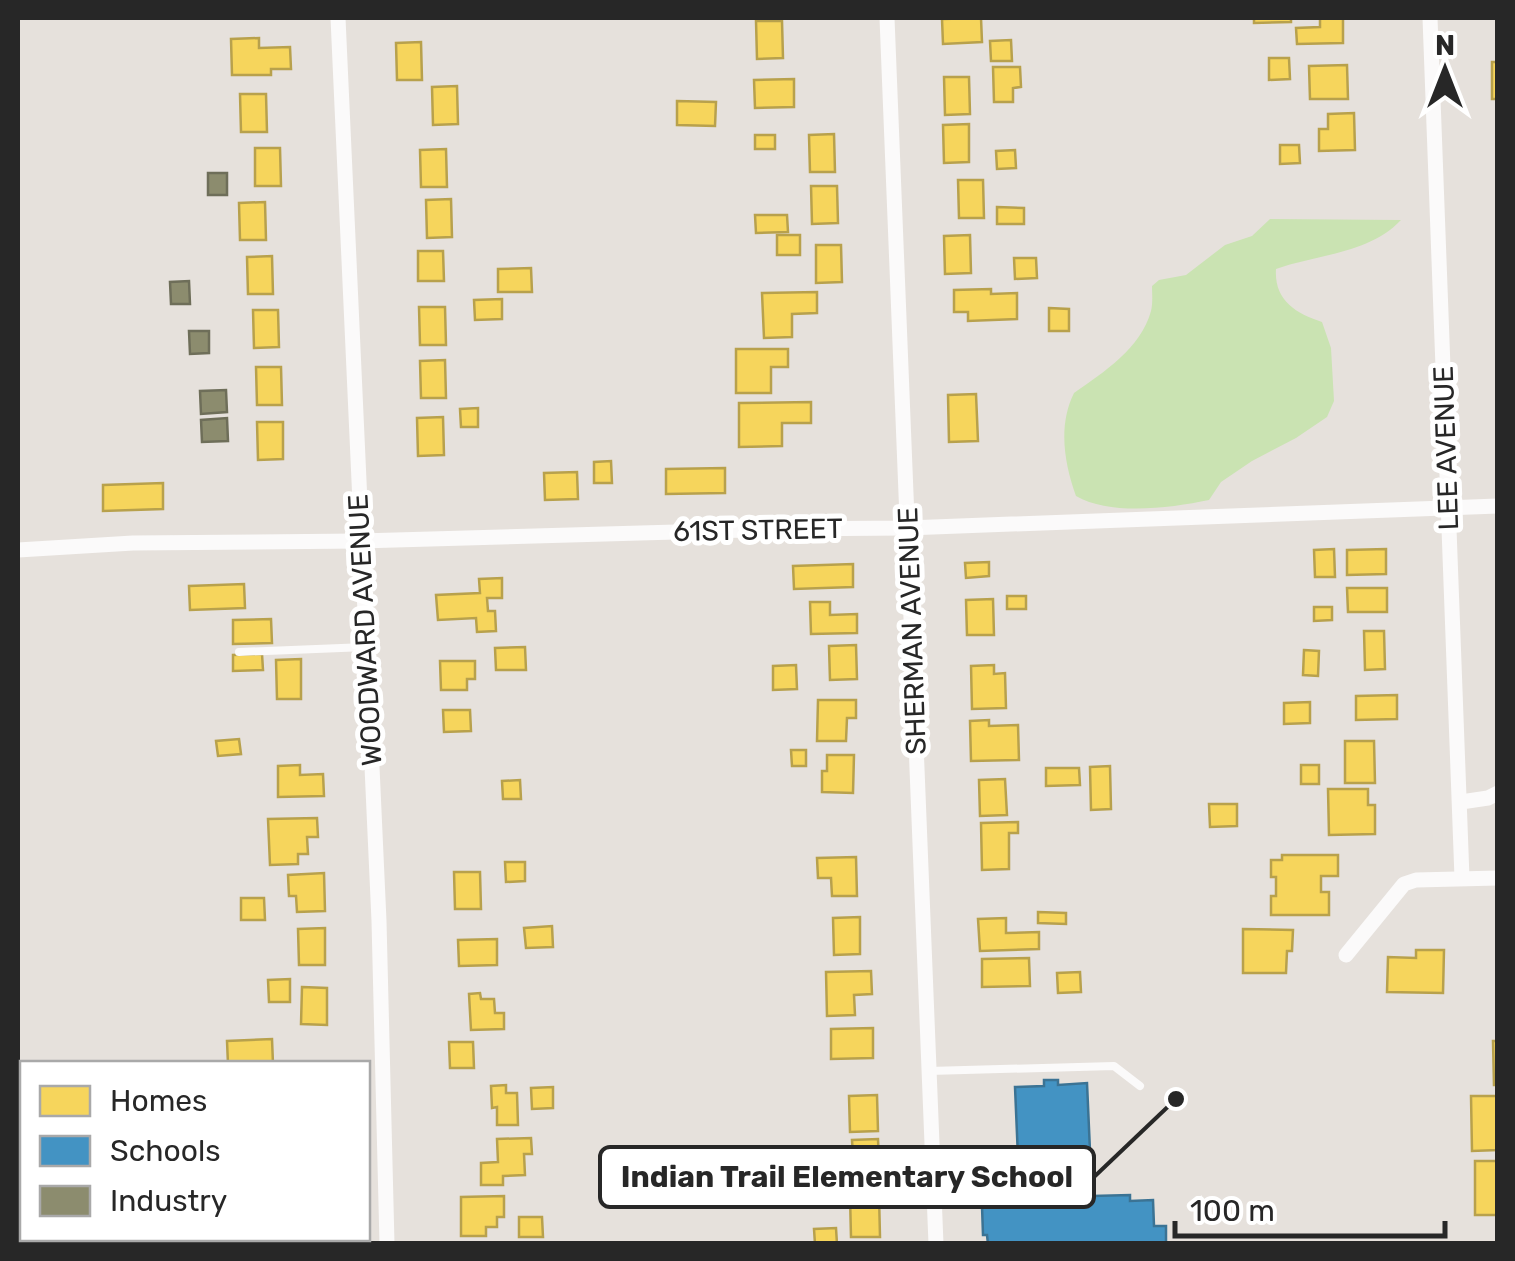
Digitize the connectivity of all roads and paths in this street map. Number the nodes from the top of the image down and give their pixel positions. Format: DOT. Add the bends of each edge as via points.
graph roads {
  1 [pos="338,18"];
  2 [pos="887,18"];
  3 [pos="1430,18"];
  4 [pos="1498,506"];
  5 [pos="1448,508"];
  6 [pos="907,528"];
  7 [pos="360,541"];
  8 [pos="18,550"];
  9 [pos="366,647"];
  10 [pos="239,652"];
  11 [pos="1498,794"];
  12 [pos="1460,802"];
  13 [pos="1462,878"];
  14 [pos="1498,878"];
  15 [pos="1346,955"];
  16 [pos="929,1071"];
  17 [pos="1140,1086"];
  18 [pos="387,1244"];
  19 [pos="936,1244"];
  1 -- 7 [label="street, WOODWARD AVENUE"];
  2 -- 6 [label="street, SHERMAN AVENUE"];
  3 -- 5 [label="street, LEE AVENUE"];
  4 -- 5 [label="street, 61ST STREET"];
  5 -- 6 [label="street, 61ST STREET"];
  5 -- 12 [label="street, LEE AVENUE"];
  6 -- 7 [label="street, 61ST STREET"];
  6 -- 16 [label="street, SHERMAN AVENUE"];
  7 -- 8 [label="street, 61ST STREET"];
  7 -- 9 [label="street, WOODWARD AVENUE"];
  9 -- 10 [label="lane"];
  9 -- 18 [label="street, WOODWARD AVENUE"];
  11 -- 12 [label="street"];
  12 -- 13 [label="street, LEE AVENUE"];
  13 -- 14 [label="street"];
  13 -- 15 [label="street" via="1404,884"];
  16 -- 17 [label="lane" via="1114,1066"];
  16 -- 19 [label="street, SHERMAN AVENUE"];
}
